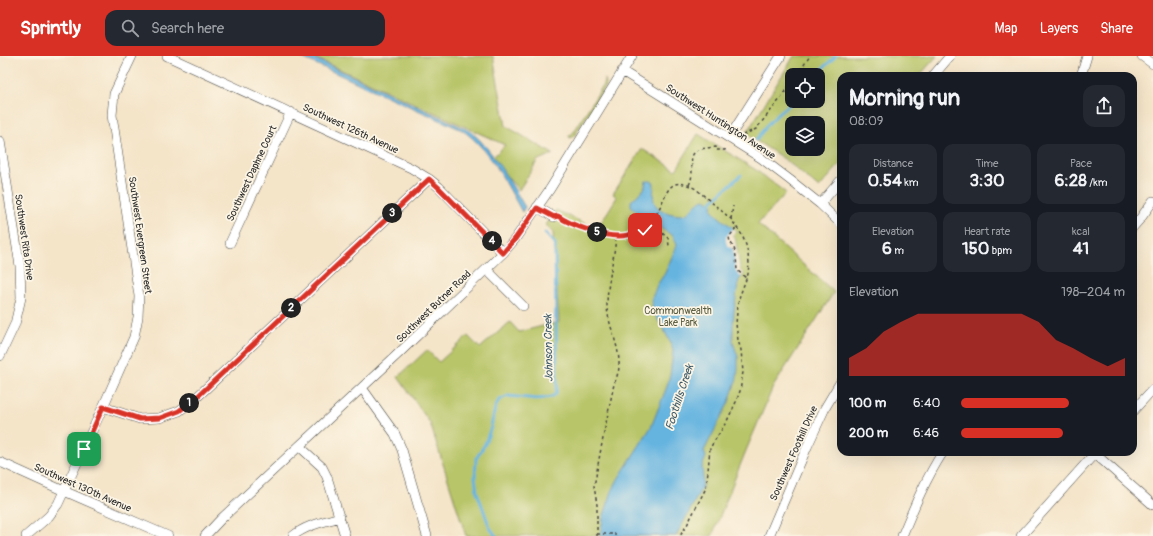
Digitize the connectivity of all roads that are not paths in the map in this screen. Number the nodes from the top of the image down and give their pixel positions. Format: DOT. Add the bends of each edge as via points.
graph roads {
  1 [pos="132,56"];
  2 [pos="167,56"];
  3 [pos="632,56"];
  4 [pos="781,56"];
  5 [pos="950,56"];
  6 [pos="1087,56"];
  7 [pos="1142,56"];
  8 [pos="1153,64"];
  9 [pos="622,71"];
  10 [pos="936,72"];
  11 [pos="1082,72"];
  12 [pos="291,112"];
  13 [pos="729,138"];
  14 [pos="0,142"];
  15 [pos="429,179"];
  16 [pos="837,185"];
  17 [pos="1153,201"];
  18 [pos="820,204"];
  19 [pos="537,208"];
  20 [pos="554,217"];
  21 [pos="837,220"];
  22 [pos="1137,222"];
  23 [pos="230,243"];
  24 [pos="503,253"];
  25 [pos="487,270"];
  26 [pos="523,306"];
  27 [pos="0,356"];
  28 [pos="362,388"];
  29 [pos="837,388"];
  30 [pos="1153,389"];
  31 [pos="103,407"];
  32 [pos="1137,407"];
  33 [pos="299,446"];
  34 [pos="941,456"];
  35 [pos="1091,456"];
  36 [pos="1099,456"];
  37 [pos="0,462"];
  38 [pos="64,491"];
  39 [pos="1153,506"];
  40 [pos="340,517"];
  41 [pos="158,534"];
  42 [pos="26,536"];
  43 [pos="168,536"];
  44 [pos="205,536"];
  45 [pos="293,536"];
  46 [pos="346,536"];
  47 [pos="427,536"];
  48 [pos="769,536"];
  49 [pos="902,536"];
  50 [pos="1021,536"];
  1 -- 31 [label="street, Southwest Evergreen Street" via="114,94 112,115 140,296 134,337"];
  2 -- 12 [label="street, Southwest 126th Avenue"];
  3 -- 9 [label="street, Southwest Butner Road"];
  4 -- 13 [label="street"];
  5 -- 10 [label="street"];
  6 -- 11 [label="street"];
  7 -- 8 [label="street"];
  9 -- 13 [label="street, Southwest Huntington Avenue"];
  9 -- 19 [label="street, Southwest Butner Road"];
  12 -- 15 [label="street, Southwest 126th Avenue" via="411,168"];
  12 -- 23 [label="street, Southwest Daphne Court"];
  13 -- 18 [label="street, Southwest Huntington Avenue" via="761,158"];
  14 -- 27 [label="street, Southwest Rita Drive" via="20,266 21,298 14,324"];
  15 -- 24 [label="street, Southwest 126th Avenue"];
  15 -- 31 [label="street" via="179,411 160,418 140,419"];
  16 -- 18 [label="street"];
  17 -- 22 [label="street"];
  18 -- 21 [label="street, Southwest Huntington Avenue"];
  19 -- 20 [label="street"];
  19 -- 24 [label="street, Southwest Butner Road"];
  24 -- 25 [label="street, Southwest Butner Road"];
  25 -- 26 [label="street"];
  25 -- 28 [label="street, Southwest Butner Road"];
  28 -- 33 [label="street, Southwest Butner Road"];
  28 -- 47 [label="street" via="395,434"];
  29 -- 48 [label="street, Southwest Foothill Drive" via="807,447"];
  30 -- 32 [label="street"];
  31 -- 38 [label="street, Southwest Evergreen Street"];
  33 -- 40 [label="street" via="322,467"];
  33 -- 44 [label="street, Southwest Butner Road"];
  34 -- 49 [label="street"];
  35 -- 50 [label="street"];
  36 -- 39 [label="street"];
  37 -- 38 [label="street, Southwest 130th Avenue"];
  38 -- 41 [label="street, Southwest 130th Avenue"];
  38 -- 42 [label="street, Southwest Evergreen Street" via="49,516"];
  40 -- 45 [label="street" via="307,527"];
  40 -- 46 [label="street"];
  41 -- 43 [label="street, Southwest 130th Avenue"];
}
